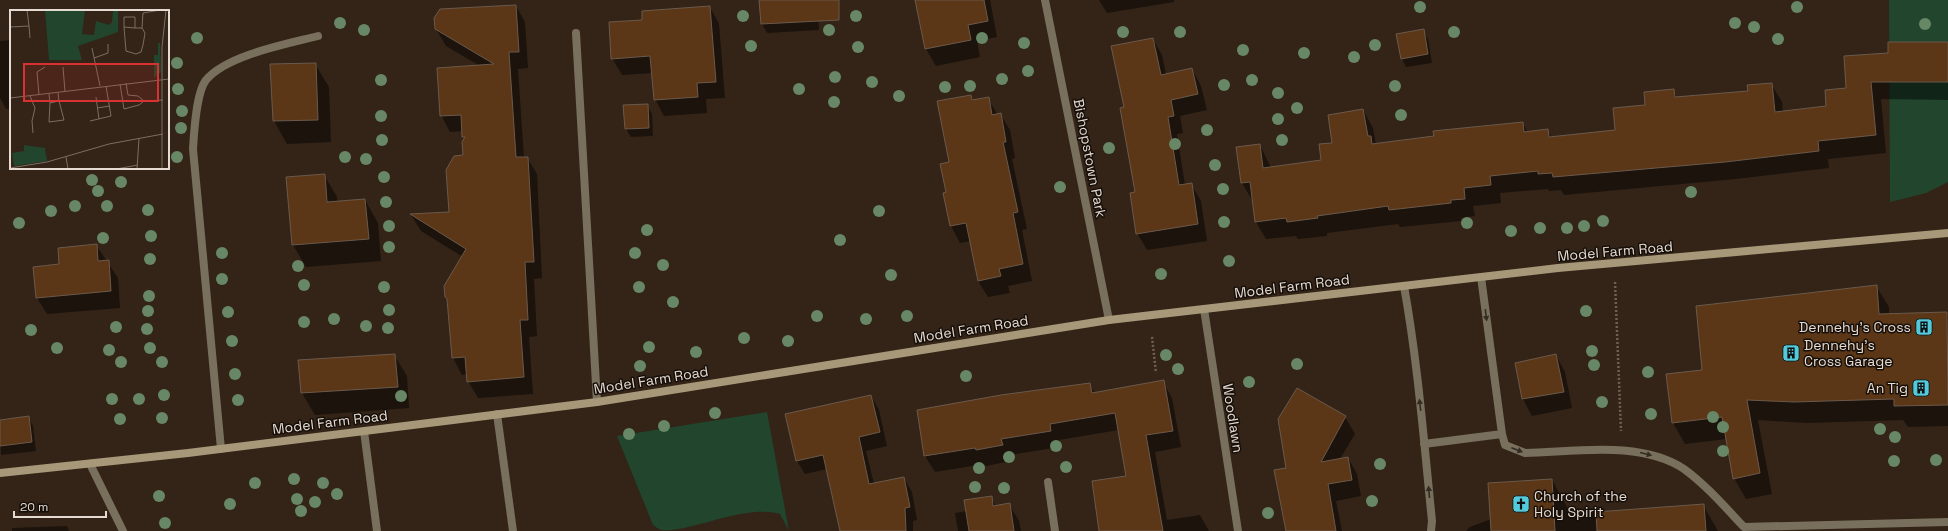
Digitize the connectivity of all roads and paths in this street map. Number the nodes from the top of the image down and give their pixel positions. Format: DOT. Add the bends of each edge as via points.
graph roads {
  1 [pos="1045,0"];
  2 [pos="576,33"];
  3 [pos="318,36"];
  4 [pos="1946,234"];
  5 [pos="1614,264"];
  6 [pos="1481,277"];
  7 [pos="1404,286"];
  8 [pos="1204,309"];
  9 [pos="1109,320"];
  10 [pos="1152,337"];
  11 [pos="1156,373"];
  12 [pos="597,402"];
  13 [pos="497,414"];
  14 [pos="364,431"];
  15 [pos="1502,434"];
  16 [pos="1424,444"];
  17 [pos="221,449"];
  18 [pos="1621,450"];
  19 [pos="90,464"];
  20 [pos="0,474"];
  21 [pos="1048,482"];
  22 [pos="1948,522"];
  23 [pos="1743,529"];
  24 [pos="123,531"];
  25 [pos="377,531"];
  26 [pos="513,531"];
  27 [pos="1055,531"];
  28 [pos="1238,531"];
  29 [pos="1431,531"];
  1 -- 9 [label="street, Bishopstown Park"];
  2 -- 12 [label="street"];
  3 -- 17 [label="street" via="249,54 226,65 205,81 196,109 193,149"];
  4 -- 5 [label="main road, Model Farm Road"];
  5 -- 6 [label="main road, Model Farm Road"];
  5 -- 18 [label="path"];
  6 -- 7 [label="main road, Model Farm Road"];
  6 -- 15 [label="street, one-way"];
  7 -- 8 [label="main road, Model Farm Road"];
  16 -- 7 [label="street, one-way"];
  8 -- 9 [label="main road, Model Farm Road"];
  8 -- 28 [label="street, Woodlawn"];
  9 -- 12 [label="main road, Model Farm Road"];
  10 -- 11 [label="path"];
  12 -- 13 [label="main road, Model Farm Road"];
  13 -- 14 [label="main road, Model Farm Road"];
  13 -- 26 [label="street"];
  14 -- 17 [label="main road, Model Farm Road"];
  14 -- 25 [label="street"];
  15 -- 16 [label="street"];
  15 -- 18 [label="street, one-way" via="1505,445 1525,453"];
  29 -- 16 [label="street, one-way"];
  17 -- 19 [label="main road, Model Farm Road"];
  18 -- 23 [label="street, one-way" via="1657,456 1684,470 1709,490"];
  19 -- 20 [label="main road, Model Farm Road"];
  19 -- 24 [label="street"];
  21 -- 27 [label="street"];
  22 -- 23 [label="street"];
}
